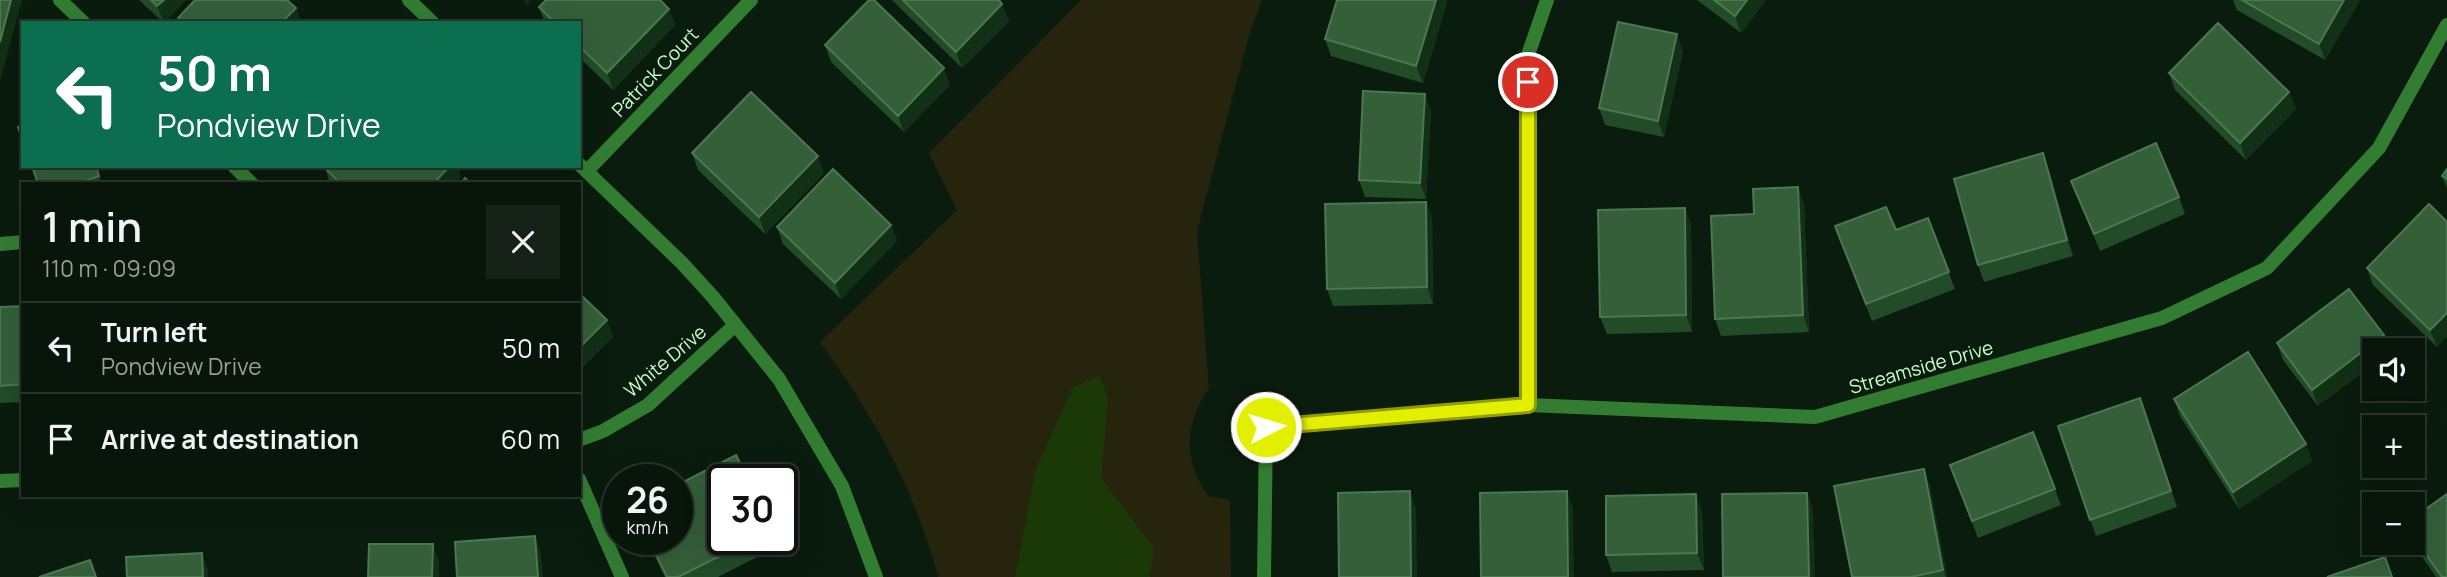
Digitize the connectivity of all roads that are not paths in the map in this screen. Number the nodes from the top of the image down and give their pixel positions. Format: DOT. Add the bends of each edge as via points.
graph roads {
  1 [pos="60,0"];
  2 [pos="409,0"];
  3 [pos="1547,0"];
  4 [pos="748,1"];
  5 [pos="82,21"];
  6 [pos="431,21"];
  7 [pos="2447,25"];
  8 [pos="583,167"];
  9 [pos="236,168"];
  10 [pos="250,182"];
  11 [pos="21,242"];
  12 [pos="0,244"];
  13 [pos="735,325"];
  14 [pos="1528,405"];
  15 [pos="581,439"];
  16 [pos="21,480"];
  17 [pos="0,481"];
  18 [pos="581,484"];
  19 [pos="622,577"];
  20 [pos="876,577"];
  21 [pos="1264,577"];
  1 -- 5 [label="street"];
  2 -- 6 [label="street"];
  3 -- 14 [label="street" via="1528,55"];
  4 -- 8 [label="street, Patrick Court"];
  7 -- 14 [label="street, Streamside Drive" via="2379,148 2267,268 2162,318 1815,417"];
  8 -- 13 [label="street" via="682,263"];
  9 -- 10 [label="street"];
  11 -- 12 [label="street"];
  13 -- 15 [label="street, White Drive" via="648,405"];
  13 -- 20 [label="street" via="779,379 842,486"];
  14 -- 21 [label="street, Streamside Drive" via="1266,427"];
  16 -- 17 [label="street"];
  18 -- 19 [label="street"];
}
